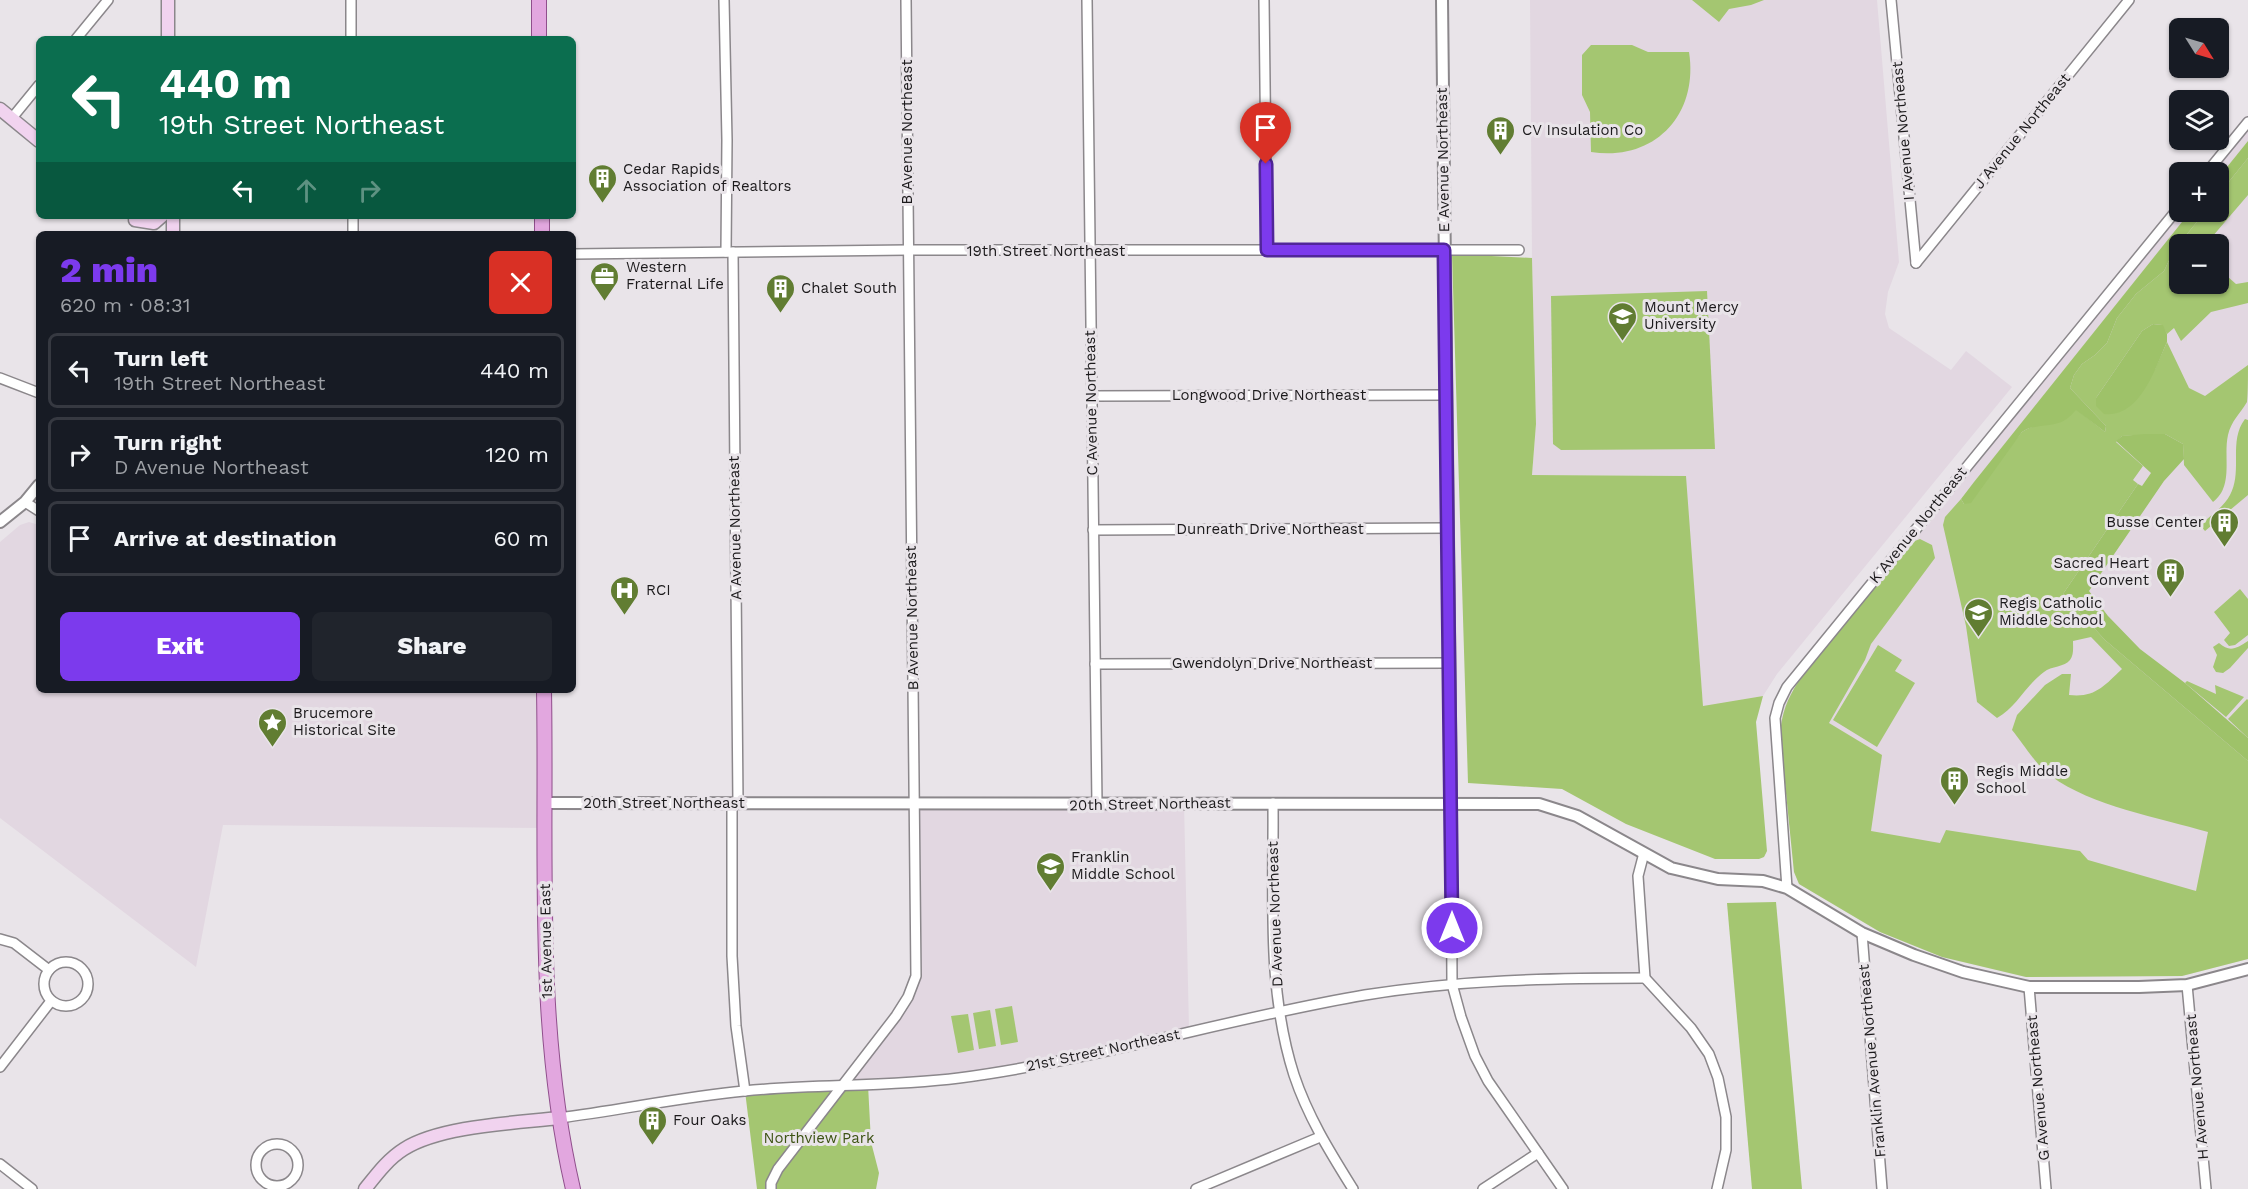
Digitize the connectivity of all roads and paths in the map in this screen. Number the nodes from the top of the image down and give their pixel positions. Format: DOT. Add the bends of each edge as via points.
graph roads {
  1 [pos="108,0"];
  2 [pos="168,0"];
  3 [pos="351,0"];
  4 [pos="539,0"];
  5 [pos="724,0"];
  6 [pos="906,0"];
  7 [pos="1087,0"];
  8 [pos="1264,0"];
  9 [pos="1442,0"];
  10 [pos="1891,0"];
  11 [pos="2129,0"];
  12 [pos="78,36"];
  13 [pos="168,36"];
  14 [pos="351,36"];
  15 [pos="539,36"];
  16 [pos="36,89"];
  17 [pos="0,109"];
  18 [pos="12,118"];
  19 [pos="2248,122"];
  20 [pos="36,138"];
  21 [pos="2215,162"];
  22 [pos="134,219"];
  23 [pos="137,219"];
  24 [pos="159,219"];
  25 [pos="2169,219"];
  26 [pos="149,231"];
  27 [pos="908,250"];
  28 [pos="1267,250"];
  29 [pos="1444,250"];
  30 [pos="1519,250"];
  31 [pos="1089,251"];
  32 [pos="730,252"];
  33 [pos="576,254"];
  34 [pos="1916,263"];
  35 [pos="0,378"];
  36 [pos="36,392"];
  37 [pos="1447,395"];
  38 [pos="1091,396"];
  39 [pos="36,488"];
  40 [pos="25,501"];
  41 [pos="36,509"];
  42 [pos="0,522"];
  43 [pos="1447,528"];
  44 [pos="1093,530"];
  45 [pos="1095,663"];
  46 [pos="1448,663"];
  47 [pos="544,693"];
  48 [pos="1273,802"];
  49 [pos="545,803"];
  50 [pos="914,803"];
  51 [pos="1451,803"];
  52 [pos="735,804"];
  53 [pos="1097,805"];
  54 [pos="1644,853"];
  55 [pos="1787,888"];
  56 [pos="1862,933"];
  57 [pos="0,939"];
  58 [pos="49,969"];
  59 [pos="2248,969"];
  60 [pos="1645,978"];
  61 [pos="1452,984"];
  62 [pos="2187,985"];
  63 [pos="2029,987"];
  64 [pos="51,1001"];
  65 [pos="1280,1012"];
  66 [pos="0,1067"];
  67 [pos="844,1085"];
  68 [pos="745,1091"];
  69 [pos="559,1118"];
  70 [pos="1320,1137"];
  71 [pos="1538,1153"];
  72 [pos="0,1164"];
  73 [pos="261,1186"];
  74 [pos="32,1189"];
  75 [pos="365,1189"];
  76 [pos="573,1189"];
  77 [pos="771,1189"];
  78 [pos="1196,1189"];
  79 [pos="1353,1189"];
  80 [pos="1483,1189"];
  81 [pos="1563,1189"];
  82 [pos="1717,1189"];
  83 [pos="1882,1189"];
  84 [pos="2046,1189"];
  85 [pos="2206,1189"];
  1 -- 12 [label="street"];
  2 -- 13 [label="main road"];
  3 -- 14 [label="street"];
  4 -- 15 [label="main road"];
  5 -- 32 [label="street, A Avenue Northeast"];
  6 -- 27 [label="street, B Avenue Northeast"];
  7 -- 31 [label="street, C Avenue Northeast"];
  8 -- 28 [label="street"];
  9 -- 29 [label="street, E Avenue Northeast"];
  10 -- 34 [label="street, I Avenue Northeast"];
  11 -- 34 [label="street, J Avenue Northeast"];
  16 -- 18 [label="street"];
  17 -- 18 [label="main road"];
  18 -- 20 [label="main road"];
  19 -- 21 [label="street"];
  22 -- 26 [label="main road"];
  23 -- 24 [label="main road" via="154,223"];
  25 -- 55 [label="street, K Avenue Northeast" via="1787,687 1774,718"];
  27 -- 31 [label="street, 19th Street Northeast"];
  27 -- 32 [label="street, 19th Street Northeast"];
  27 -- 50 [label="street, B Avenue Northeast"];
  28 -- 29 [label="street, 19th Street Northeast"];
  28 -- 31 [label="street, 19th Street Northeast"];
  29 -- 30 [label="street, 19th Street Northeast"];
  29 -- 37 [label="street, E Avenue Northeast"];
  31 -- 38 [label="street, C Avenue Northeast"];
  32 -- 33 [label="street, 19th Street Northeast"];
  32 -- 52 [label="street, A Avenue Northeast"];
  35 -- 36 [label="street"];
  37 -- 38 [label="street, Longwood Drive Northeast"];
  37 -- 43 [label="street, E Avenue Northeast"];
  38 -- 44 [label="street, C Avenue Northeast"];
  39 -- 40 [label="street"];
  40 -- 41 [label="street"];
  40 -- 42 [label="street"];
  43 -- 44 [label="street, Dunreath Drive Northeast"];
  43 -- 46 [label="street, E Avenue Northeast"];
  44 -- 45 [label="street, C Avenue Northeast"];
  45 -- 46 [label="street, Gwendolyn Drive Northeast"];
  45 -- 53 [label="street, C Avenue Northeast"];
  46 -- 51 [label="street, E Avenue Northeast"];
  47 -- 49 [label="main road, 1st Avenue East"];
  48 -- 51 [label="street, 20th Street Northeast"];
  48 -- 53 [label="street, 20th Street Northeast"];
  48 -- 65 [label="street, D Avenue Northeast" via="1275,970"];
  49 -- 52 [label="street, 20th Street Northeast"];
  49 -- 69 [label="main road, 1st Avenue East" via="547,1008"];
  50 -- 52 [label="street, 20th Street Northeast"];
  50 -- 53 [label="street, 20th Street Northeast"];
  50 -- 67 [label="street, B Avenue Northeast" via="916,976 896,1016"];
  51 -- 54 [label="street, 20th Street Northeast" via="1551,806"];
  51 -- 61 [label="street, E Avenue Northeast"];
  52 -- 68 [label="street, A Avenue Northeast" via="732,956"];
  54 -- 55 [label="street, 20th Street Northeast" via="1695,875 1763,881"];
  54 -- 60 [label="street" via="1638,876"];
  55 -- 56 [label="street, 20th Street Northeast"];
  56 -- 63 [label="street, 20th Street Northeast" via="1963,972"];
  56 -- 83 [label="street, Franklin Avenue Northeast"];
  57 -- 58 [label="street" via="14,943"];
  58 -- 64 [label="street" via="43,986"];
  58 -- 64 [label="street" via="56,964 75,963 87,977 88,987 78,1003 60,1006"];
  59 -- 62 [label="street, 20th Street Northeast"];
  60 -- 61 [label="street, 21st Street Northeast"];
  60 -- 82 [label="street" via="1691,1028 1709,1054 1718,1078 1726,1117 1726,1150"];
  61 -- 65 [label="street, 21st Street Northeast"];
  61 -- 71 [label="street, E Avenue Northeast" via="1475,1056"];
  62 -- 63 [label="street, 20th Street Northeast"];
  62 -- 85 [label="street, H Avenue Northeast"];
  63 -- 84 [label="street, G Avenue Northeast"];
  64 -- 66 [label="street"];
  65 -- 67 [label="street, 21st Street Northeast" via="1107,1052 958,1078"];
  65 -- 70 [label="street, D Avenue Northeast" via="1294,1076"];
  67 -- 68 [label="street, 21st Street Northeast"];
  67 -- 77 [label="street, B Avenue Northeast" via="778,1169"];
  68 -- 69 [label="street, 21st Street Northeast"];
  69 -- 75 [label="main road" via="432,1136 393,1157"];
  69 -- 76 [label="main road, 1st Avenue East"];
  70 -- 78 [label="street"];
  70 -- 79 [label="street, D Avenue Northeast"];
  71 -- 80 [label="street"];
  71 -- 81 [label="street, E Avenue Northeast"];
  72 -- 74 [label="street"];
  73 -- 73 [label="street" via="281,1186 297,1173 296,1155 289,1147 271,1144 256,1157"];
}
